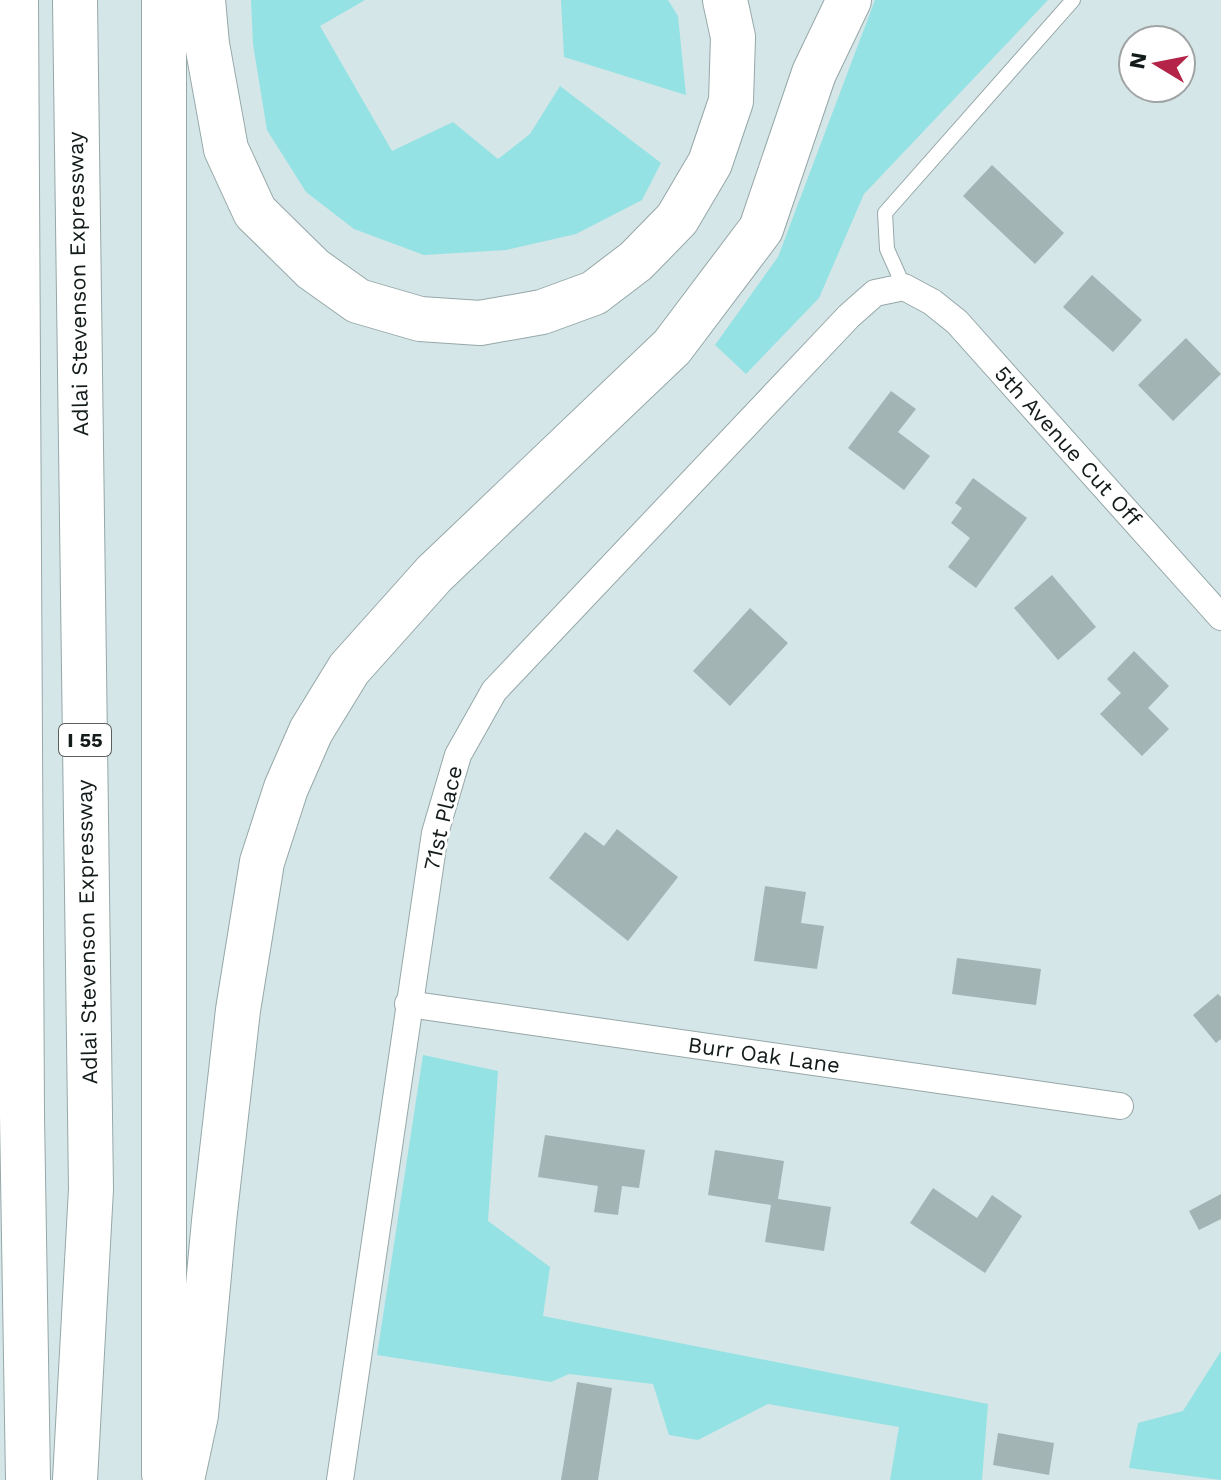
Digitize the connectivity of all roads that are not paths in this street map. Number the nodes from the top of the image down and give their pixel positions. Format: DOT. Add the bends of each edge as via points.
graph roads {
  1 [pos="4,0"];
  2 [pos="16,0"];
  3 [pos="75,0"];
  4 [pos="164,0"];
  5 [pos="203,0"];
  6 [pos="725,0"];
  7 [pos="849,0"];
  8 [pos="1073,0"];
  9 [pos="0,31"];
  10 [pos="904,287"];
  11 [pos="1221,617"];
  12 [pos="0,805"];
  13 [pos="408,1004"];
  14 [pos="1120,1106"];
  15 [pos="22,1115"];
  16 [pos="28,1480"];
  17 [pos="75,1480"];
  18 [pos="164,1480"];
  19 [pos="182,1480"];
  20 [pos="340,1480"];
  1 -- 9 [label="highway"];
  2 -- 15 [label="highway"];
  3 -- 17 [label="highway, Adlai Stevenson Expressway / I 55" via="91,1189"];
  4 -- 18 [label="highway"];
  5 -- 6 [label="highway" via="226,149 255,212 313,269 358,301 420,319 480,323 542,312 594,293 636,261 677,219 710,163 731,101 733,37"];
  7 -- 19 [label="highway" via="814,73 761,229 672,347 434,574 349,669 311,731 286,788 257,889 238,1010 196,1415"];
  8 -- 10 [label="lane" via="885,213 887,249"];
  10 -- 11 [label="street, 5th Avenue Cut Off" via="957,322"];
  10 -- 13 [label="street, 71st Place" via="875,293 849,316 494,691 458,755 435,833"];
  12 -- 15 [label="highway"];
  13 -- 14 [label="street, Burr Oak Lane"];
  13 -- 20 [label="street, 71st Place"];
  15 -- 16 [label="highway"];
}
